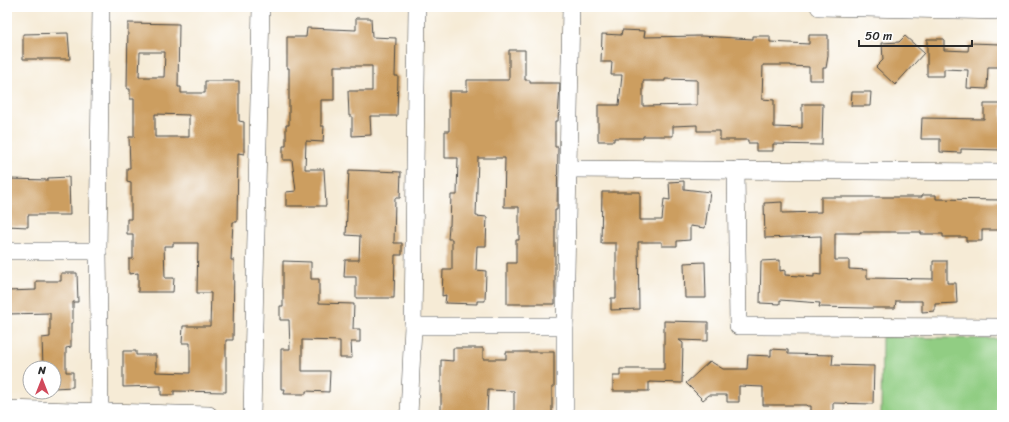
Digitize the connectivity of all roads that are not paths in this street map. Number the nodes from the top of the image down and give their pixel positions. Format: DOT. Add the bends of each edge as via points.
graph roads {
  1 [pos="101,7"];
  2 [pos="261,7"];
  3 [pos="417,7"];
  4 [pos="571,7"];
  5 [pos="819,7"];
  6 [pos="981,9"];
  7 [pos="1002,11"];
  8 [pos="569,169"];
  9 [pos="736,170"];
  10 [pos="1002,172"];
  11 [pos="7,251"];
  12 [pos="98,251"];
  13 [pos="413,326"];
  14 [pos="565,326"];
  15 [pos="1002,327"];
  16 [pos="7,409"];
  17 [pos="100,411"];
  18 [pos="209,415"];
  19 [pos="252,415"];
  20 [pos="407,415"];
  21 [pos="565,415"];
  1 -- 12 [label="street"];
  2 -- 19 [label="street"];
  3 -- 13 [label="street"];
  4 -- 8 [label="street"];
  5 -- 6 [label="street"];
  6 -- 7 [label="street"];
  8 -- 9 [label="street"];
  8 -- 14 [label="street"];
  9 -- 10 [label="street"];
  9 -- 15 [label="street" via="738,326"];
  11 -- 12 [label="street"];
  12 -- 17 [label="street"];
  13 -- 14 [label="street"];
  13 -- 20 [label="street"];
  14 -- 21 [label="street"];
  16 -- 17 [label="street"];
  17 -- 18 [label="street"];
}
